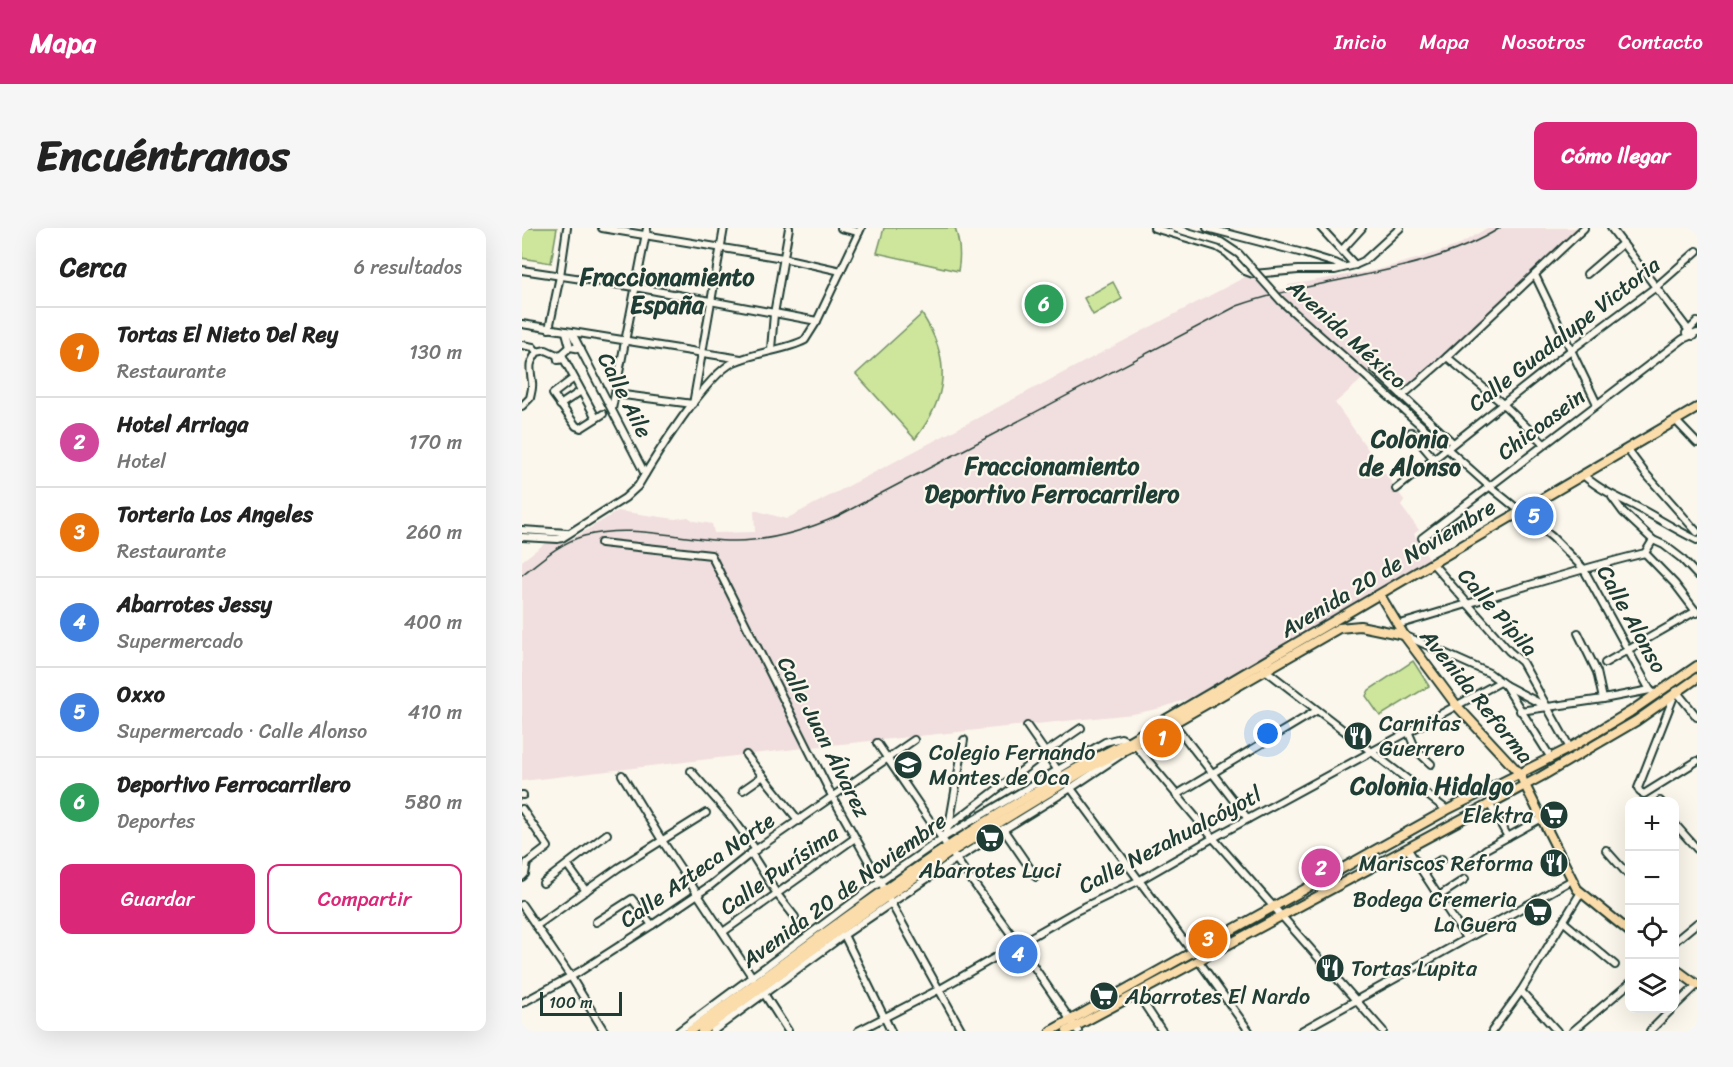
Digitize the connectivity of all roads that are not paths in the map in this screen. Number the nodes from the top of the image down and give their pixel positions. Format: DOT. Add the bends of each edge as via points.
graph roads {
  1 [pos="567,228"];
  2 [pos="602,228"];
  3 [pos="647,228"];
  4 [pos="724,228"];
  5 [pos="789,228"];
  6 [pos="841,228"];
  7 [pos="1154,228"];
  8 [pos="1174,228"];
  9 [pos="1207,228"];
  10 [pos="1321,228"];
  11 [pos="1362,228"];
  12 [pos="1400,228"];
  13 [pos="1584,228"];
  14 [pos="1611,228"];
  15 [pos="860,230"];
  16 [pos="645,236"];
  17 [pos="1623,243"];
  18 [pos="720,249"];
  19 [pos="1342,250"];
  20 [pos="1697,251"];
  21 [pos="1299,252"];
  22 [pos="783,258"];
  23 [pos="1355,265"];
  24 [pos="1343,267"];
  25 [pos="522,270"];
  26 [pos="1298,270"];
  27 [pos="841,271"];
  28 [pos="1587,274"];
  29 [pos="1535,275"];
  30 [pos="560,276"];
  31 [pos="635,287"];
  32 [pos="1656,287"];
  33 [pos="711,301"];
  34 [pos="774,314"];
  35 [pos="818,321"];
  36 [pos="1697,322"];
  37 [pos="522,324"];
  38 [pos="549,329"];
  39 [pos="1687,329"];
  40 [pos="569,332"];
  41 [pos="1695,335"];
  42 [pos="1683,339"];
  43 [pos="626,342"];
  44 [pos="522,345"];
  45 [pos="570,347"];
  46 [pos="581,349"];
  47 [pos="771,350"];
  48 [pos="1571,350"];
  49 [pos="537,352"];
  50 [pos="702,352"];
  51 [pos="561,356"];
  52 [pos="1447,357"];
  53 [pos="741,359"];
  54 [pos="1374,369"];
  55 [pos="526,374"];
  56 [pos="574,378"];
  57 [pos="581,391"];
  58 [pos="616,394"];
  59 [pos="1402,396"];
  60 [pos="693,404"];
  61 [pos="1503,404"];
  62 [pos="1597,404"];
  63 [pos="560,405"];
  64 [pos="522,406"];
  65 [pos="1697,408"];
  66 [pos="612,409"];
  67 [pos="603,414"];
  68 [pos="596,418"];
  69 [pos="1414,418"];
  70 [pos="1676,421"];
  71 [pos="1411,432"];
  72 [pos="1452,442"];
  73 [pos="1697,443"];
  74 [pos="1544,444"];
  75 [pos="1447,448"];
  76 [pos="1627,449"];
  77 [pos="1434,459"];
  78 [pos="645,474"];
  79 [pos="1583,475"];
  80 [pos="1489,486"];
  81 [pos="1396,489"];
  82 [pos="1611,495"];
  83 [pos="1520,512"];
  84 [pos="522,530"];
  85 [pos="1697,532"];
  86 [pos="567,533"];
  87 [pos="522,537"];
  88 [pos="1422,538"];
  89 [pos="1653,540"];
  90 [pos="1697,540"];
  91 [pos="601,543"];
  92 [pos="1646,553"];
  93 [pos="1433,564"];
  94 [pos="1583,568"];
  95 [pos="1697,575"];
  96 [pos="1380,595"];
  97 [pos="1469,604"];
  98 [pos="1697,612"];
  99 [pos="1397,626"];
  100 [pos="1578,633"];
  101 [pos="1404,635"];
  102 [pos="1629,650"];
  103 [pos="1605,663"];
  104 [pos="1697,666"];
  105 [pos="1262,667"];
  106 [pos="1697,678"];
  107 [pos="1503,684"];
  108 [pos="1676,691"];
  109 [pos="1653,692"];
  110 [pos="1603,699"];
  111 [pos="1457,706"];
  112 [pos="1547,707"];
  113 [pos="1316,711"];
  114 [pos="1520,711"];
  115 [pos="1697,717"];
  116 [pos="1171,721"];
  117 [pos="1027,726"];
  118 [pos="1082,728"];
  119 [pos="1408,731"];
  120 [pos="914,740"];
  121 [pos="964,740"];
  122 [pos="877,743"];
  123 [pos="1131,745"];
  124 [pos="1570,748"];
  125 [pos="1046,752"];
  126 [pos="1370,752"];
  127 [pos="746,755"];
  128 [pos="887,758"];
  129 [pos="1551,758"];
  130 [pos="1697,760"];
  131 [pos="1431,764"];
  132 [pos="692,771"];
  133 [pos="1519,773"];
  134 [pos="1212,774"];
  135 [pos="622,775"];
  136 [pos="1061,775"];
  137 [pos="764,776"];
  138 [pos="1525,785"];
  139 [pos="1071,788"];
  140 [pos="743,790"];
  141 [pos="1176,795"];
  142 [pos="832,796"];
  143 [pos="1489,803"];
  144 [pos="522,809"];
  145 [pos="1447,810"];
  146 [pos="706,813"];
  147 [pos="1542,818"];
  148 [pos="1248,819"];
  149 [pos="799,821"];
  150 [pos="949,826"];
  151 [pos="1004,829"];
  152 [pos="1679,829"];
  153 [pos="608,834"];
  154 [pos="1508,837"];
  155 [pos="855,838"];
  156 [pos="943,838"];
  157 [pos="1213,838"];
  158 [pos="663,842"];
  159 [pos="1407,848"];
  160 [pos="1697,849"];
  161 [pos="1606,850"];
  162 [pos="754,851"];
  163 [pos="951,852"];
  164 [pos="522,856"];
  165 [pos="1442,859"];
  166 [pos="1472,861"];
  167 [pos="527,863"];
  168 [pos="568,866"];
  169 [pos="1422,871"];
  170 [pos="1625,872"];
  171 [pos="522,877"];
  172 [pos="1036,877"];
  173 [pos="1466,879"];
  174 [pos="1140,880"];
  175 [pos="1572,880"];
  176 [pos="880,882"];
  177 [pos="543,883"];
  178 [pos="586,891"];
  179 [pos="1581,892"];
  180 [pos="698,894"];
  181 [pos="777,894"];
  182 [pos="888,896"];
  183 [pos="1439,896"];
  184 [pos="522,905"];
  185 [pos="1275,908"];
  186 [pos="1282,916"];
  187 [pos="795,917"];
  188 [pos="596,922"];
  189 [pos="1564,922"];
  190 [pos="1697,923"];
  191 [pos="652,925"];
  192 [pos="536,926"];
  193 [pos="1625,929"];
  194 [pos="723,932"];
  195 [pos="844,935"];
  196 [pos="1681,936"];
  197 [pos="1466,938"];
  198 [pos="1019,945"];
  199 [pos="1193,953"];
  200 [pos="1198,960"];
  201 [pos="1615,965"];
  202 [pos="1679,972"];
  203 [pos="571,977"];
  204 [pos="758,985"];
  205 [pos="1697,985"];
  206 [pos="1625,986"];
  207 [pos="940,989"];
  208 [pos="1521,991"];
  209 [pos="1137,993"];
  210 [pos="1355,1000"];
  211 [pos="522,1003"];
  212 [pos="1679,1003"];
  213 [pos="1669,1013"];
  214 [pos="884,1017"];
  215 [pos="1072,1027"];
  216 [pos="604,1031"];
  217 [pos="679,1031"];
  218 [pos="690,1031"];
  219 [pos="702,1031"];
  220 [pos="713,1031"];
  221 [pos="788,1031"];
  222 [pos="858,1031"];
  223 [pos="891,1031"];
  224 [pos="962,1031"];
  225 [pos="1051,1031"];
  226 [pos="1162,1031"];
  227 [pos="1249,1031"];
  228 [pos="1301,1031"];
  229 [pos="1383,1031"];
  230 [pos="1492,1031"];
  231 [pos="1557,1031"];
  232 [pos="1573,1031"];
  233 [pos="1650,1031"];
  1 -- 30 [label="street"];
  2 -- 16 [label="street"];
  3 -- 16 [label="street"];
  4 -- 18 [label="street"];
  5 -- 22 [label="street"];
  6 -- 15 [label="street"];
  7 -- 26 [label="street, Avenida México" via="1217,247 1252,274"];
  8 -- 69 [label="street, Avenida México, bridge" via="1221,242 1239,254 1281,301"];
  9 -- 21 [label="street, Avenida México"];
  10 -- 19 [label="street"];
  11 -- 19 [label="street"];
  12 -- 23 [label="street"];
  13 -- 29 [label="street"];
  14 -- 17 [label="street"];
  15 -- 27 [label="street"];
  16 -- 18 [label="street"];
  16 -- 31 [label="street"];
  17 -- 28 [label="street"];
  17 -- 32 [label="street"];
  18 -- 22 [label="street"];
  18 -- 33 [label="street"];
  19 -- 23 [label="street"];
  20 -- 32 [label="street, Calle Guadalupe Victoria"];
  21 -- 24 [label="street, Avenida México"];
  21 -- 26 [label="street" via="1304,259"];
  22 -- 27 [label="street"];
  22 -- 34 [label="street"];
  23 -- 24 [label="street, Avenida México"];
  24 -- 26 [label="street, Avenida México"];
  25 -- 30 [label="street"];
  27 -- 35 [label="street"];
  29 -- 48 [label="street"];
  29 -- 52 [label="street"];
  30 -- 31 [label="street"];
  30 -- 38 [label="street"];
  31 -- 33 [label="street"];
  31 -- 43 [label="street"];
  32 -- 39 [label="street"];
  32 -- 48 [label="street, Calle Guadalupe Victoria"];
  33 -- 34 [label="street"];
  33 -- 50 [label="street"];
  34 -- 35 [label="street"];
  34 -- 47 [label="street"];
  35 -- 47 [label="street" via="805,340"];
  36 -- 39 [label="street"];
  37 -- 38 [label="street"];
  38 -- 40 [label="street"];
  39 -- 41 [label="street"];
  39 -- 42 [label="street"];
  40 -- 43 [label="street"];
  40 -- 45 [label="street"];
  40 -- 46 [label="street, Calle Aile"];
  41 -- 42 [label="street, Chicoasein"];
  42 -- 62 [label="street, Chicoasein"];
  43 -- 50 [label="street"];
  43 -- 58 [label="street"];
  44 -- 49 [label="street"];
  45 -- 46 [label="street"];
  45 -- 51 [label="street"];
  46 -- 66 [label="street, Calle Aile"];
  47 -- 53 [label="street"];
  48 -- 61 [label="street, Calle Guadalupe Victoria"];
  48 -- 62 [label="street"];
  49 -- 51 [label="street" via="546,350"];
  49 -- 55 [label="street"];
  50 -- 53 [label="street"];
  50 -- 60 [label="street"];
  51 -- 56 [label="street"];
  52 -- 59 [label="street"];
  52 -- 61 [label="street"];
  53 -- 60 [label="street" via="723,369"];
  54 -- 59 [label="street"];
  55 -- 64 [label="street" via="532,382 530,398"];
  56 -- 57 [label="street"];
  56 -- 63 [label="street" via="553,394"];
  57 -- 63 [label="street"];
  57 -- 68 [label="street"];
  58 -- 60 [label="street"];
  58 -- 66 [label="street"];
  59 -- 72 [label="street"];
  60 -- 78 [label="street"];
  61 -- 72 [label="street, Calle Guadalupe Victoria"];
  61 -- 74 [label="street"];
  62 -- 74 [label="street, Chicoasein"];
  63 -- 68 [label="street" via="578,428"];
  65 -- 70 [label="main road, Avenida 20 de Noviembre"];
  66 -- 78 [label="street, Calle Aile"];
  67 -- 68 [label="street"];
  69 -- 75 [label="street, Calle Alonso"];
  70 -- 73 [label="street"];
  70 -- 76 [label="main road, Avenida 20 de Noviembre"];
  71 -- 77 [label="street"];
  72 -- 75 [label="street, Calle Guadalupe Victoria"];
  74 -- 80 [label="street, Chicoasein"];
  75 -- 77 [label="street, Calle Guadalupe Victoria"];
  75 -- 80 [label="street, Calle Alonso"];
  76 -- 79 [label="main road, Avenida 20 de Noviembre"];
  76 -- 85 [label="street"];
  77 -- 81 [label="street, Calle Guadalupe Victoria"];
  78 -- 86 [label="street" via="625,498"];
  79 -- 82 [label="street"];
  79 -- 83 [label="main road, Avenida 20 de Noviembre"];
  80 -- 83 [label="street, Calle Alonso"];
  80 -- 88 [label="street, Chicoasein"];
  82 -- 89 [label="street"];
  82 -- 90 [label="street"];
  83 -- 93 [label="main road, Avenida 20 de Noviembre"];
  83 -- 94 [label="street, Calle Alonso"];
  84 -- 86 [label="street"];
  86 -- 87 [label="street" via="558,539"];
  89 -- 92 [label="street"];
  89 -- 95 [label="street" via="1681,558"];
  91 -- 142 [label="street, Calle Juan Álvarez" via="711,555"];
  92 -- 94 [label="street"];
  92 -- 98 [label="street"];
  93 -- 96 [label="main road, Avenida 20 de Noviembre"];
  93 -- 97 [label="street, Calle Pípila"];
  94 -- 97 [label="street"];
  94 -- 102 [label="street, Calle Alonso"];
  96 -- 99 [label="main road, Avenida Reforma"];
  96 -- 105 [label="main road, Avenida 20 de Noviembre"];
  97 -- 99 [label="street"];
  97 -- 112 [label="street, Calle Pípila" via="1522,663"];
  98 -- 102 [label="street"];
  99 -- 101 [label="main road, Avenida Reforma"];
  100 -- 110 [label="street" via="1597,672"];
  101 -- 105 [label="main road, Avenida 20 de Noviembre" via="1347,627"];
  101 -- 107 [label="street" via="1489,673"];
  101 -- 111 [label="main road, Avenida Reforma"];
  102 -- 103 [label="street"];
  102 -- 109 [label="street, Calle Alonso"];
  104 -- 109 [label="main road"];
  105 -- 113 [label="street"];
  105 -- 116 [label="main road, Avenida 20 de Noviembre"];
  106 -- 108 [label="main road"];
  107 -- 111 [label="street, Calle Nezahualcóyotl"];
  107 -- 112 [label="street"];
  107 -- 114 [label="street"];
  108 -- 115 [label="street"];
  108 -- 130 [label="street" via="1638,789 1644,794"];
  108 -- 138 [label="main road" via="1636,721"];
  109 -- 110 [label="street"];
  109 -- 124 [label="main road" via="1630,712"];
  110 -- 112 [label="street"];
  111 -- 119 [label="street, Calle Nezahualcóyotl"];
  111 -- 133 [label="main road, Avenida Reforma"];
  112 -- 114 [label="street"];
  112 -- 124 [label="street, Calle Pípila"];
  113 -- 126 [label="street"];
  113 -- 134 [label="street"];
  114 -- 129 [label="street"];
  116 -- 123 [label="main road, Avenida 20 de Noviembre"];
  116 -- 134 [label="street"];
  117 -- 125 [label="street"];
  118 -- 125 [label="street"];
  119 -- 126 [label="street, Calle Nezahualcóyotl"];
  119 -- 131 [label="street" via="1416,750"];
  120 -- 128 [label="street, Calle Azteca Norte"];
  121 -- 150 [label="street"];
  122 -- 128 [label="street"];
  123 -- 136 [label="main road, Avenida 20 de Noviembre"];
  123 -- 139 [label="street, Avenida 20 de Noviembre"];
  123 -- 141 [label="street"];
  124 -- 129 [label="main road"];
  125 -- 136 [label="street"];
  125 -- 150 [label="street"];
  126 -- 145 [label="street"];
  126 -- 148 [label="street, Calle Nezahualcóyotl"];
  127 -- 137 [label="street"];
  128 -- 142 [label="street, Calle Azteca Norte"];
  128 -- 156 [label="street"];
  129 -- 133 [label="main road"];
  132 -- 162 [label="street" via="734,820"];
  133 -- 138 [label="main road, Avenida Reforma"];
  133 -- 145 [label="main road"];
  134 -- 141 [label="street"];
  134 -- 148 [label="street"];
  135 -- 158 [label="street"];
  136 -- 139 [label="street"];
  136 -- 156 [label="street, Avenida 20 de Noviembre"];
  136 -- 163 [label="main road, Avenida 20 de Noviembre"];
  137 -- 140 [label="street"];
  137 -- 149 [label="street"];
  138 -- 143 [label="main road"];
  138 -- 147 [label="main road, Avenida Reforma"];
  139 -- 151 [label="street, Avenida 20 de Noviembre"];
  139 -- 174 [label="street"];
  141 -- 157 [label="street"];
  142 -- 149 [label="street, Calle Azteca Norte"];
  142 -- 155 [label="street, Calle Juan Álvarez"];
  143 -- 154 [label="street"];
  143 -- 159 [label="main road"];
  144 -- 167 [label="street" via="548,847"];
  145 -- 185 [label="main road"];
  146 -- 158 [label="street"];
  147 -- 154 [label="street"];
  147 -- 175 [label="main road, Avenida Reforma"];
  148 -- 157 [label="street, Calle Nezahualcóyotl"];
  149 -- 162 [label="street, Calle Azteca Norte"];
  150 -- 156 [label="street"];
  151 -- 163 [label="street, Avenida 20 de Noviembre"];
  151 -- 172 [label="street"];
  152 -- 160 [label="street"];
  153 -- 168 [label="street"];
  154 -- 166 [label="street"];
  155 -- 176 [label="street, Calle Juan Álvarez"];
  155 -- 181 [label="street, Calle Purísima"];
  156 -- 163 [label="street"];
  156 -- 176 [label="street, Avenida 20 de Noviembre"];
  157 -- 174 [label="street, Calle Nezahualcóyotl"];
  157 -- 185 [label="street"];
  158 -- 178 [label="street"];
  158 -- 180 [label="street"];
  159 -- 169 [label="street"];
  159 -- 186 [label="main road"];
  161 -- 170 [label="street"];
  162 -- 180 [label="street, Calle Azteca Norte"];
  162 -- 181 [label="street"];
  163 -- 182 [label="main road, Avenida 20 de Noviembre"];
  163 -- 182 [label="street, Avenida 20 de Noviembre"];
  163 -- 198 [label="street"];
  164 -- 167 [label="street"];
  165 -- 169 [label="street"];
  167 -- 171 [label="street"];
  168 -- 177 [label="street"];
  168 -- 178 [label="street"];
  169 -- 183 [label="street"];
  173 -- 183 [label="street"];
  174 -- 198 [label="street, Calle Nezahualcóyotl"];
  174 -- 199 [label="street"];
  175 -- 179 [label="main road, Avenida Reforma"];
  175 -- 197 [label="street"];
  176 -- 182 [label="street, Calle Juan Álvarez"];
  176 -- 204 [label="street, Avenida 20 de Noviembre"];
  178 -- 192 [label="street"];
  179 -- 189 [label="street"];
  179 -- 193 [label="main road, Avenida Reforma"];
  180 -- 191 [label="street, Calle Azteca Norte"];
  180 -- 194 [label="street"];
  181 -- 187 [label="street"];
  181 -- 194 [label="street, Calle Purísima"];
  182 -- 195 [label="street, Avenida 20 de Noviembre"];
  182 -- 204 [label="main road, Avenida 20 de Noviembre"];
  182 -- 207 [label="street, Calle Juan Álvarez"];
  183 -- 197 [label="street"];
  184 -- 192 [label="street"];
  185 -- 186 [label="street"];
  185 -- 199 [label="main road"];
  186 -- 200 [label="main road"];
  186 -- 210 [label="street"];
  188 -- 191 [label="street" via="632,900"];
  189 -- 201 [label="street"];
  189 -- 208 [label="street"];
  190 -- 196 [label="street"];
  191 -- 203 [label="street, Calle Azteca Norte"];
  192 -- 203 [label="street"];
  194 -- 204 [label="street"];
  195 -- 204 [label="street, Avenida 20 de Noviembre"];
  195 -- 214 [label="street"];
  197 -- 210 [label="street"];
  198 -- 207 [label="street, Calle Nezahualcóyotl"];
  198 -- 215 [label="street"];
  199 -- 215 [label="main road"];
  200 -- 209 [label="main road"];
  200 -- 227 [label="street"];
  202 -- 205 [label="main road"];
  203 -- 211 [label="street, Calle Azteca Norte"];
  203 -- 216 [label="street"];
  204 -- 217 [label="street, Avenida 20 de Noviembre"];
  204 -- 218 [label="main road, Avenida 20 de Noviembre"];
  204 -- 219 [label="main road, Avenida 20 de Noviembre"];
  204 -- 220 [label="street, Avenida 20 de Noviembre"];
  204 -- 221 [label="street"];
  205 -- 212 [label="street"];
  206 -- 232 [label="street"];
  207 -- 214 [label="street, Calle Nezahualcóyotl"];
  207 -- 224 [label="street, Calle Juan Álvarez"];
  208 -- 230 [label="street"];
  208 -- 231 [label="street"];
  209 -- 215 [label="main road"];
  209 -- 226 [label="street"];
  210 -- 228 [label="street"];
  210 -- 229 [label="street"];
  213 -- 233 [label="street"];
  214 -- 222 [label="street, Calle Nezahualcóyotl"];
  214 -- 223 [label="street"];
  215 -- 225 [label="main road"];
}
